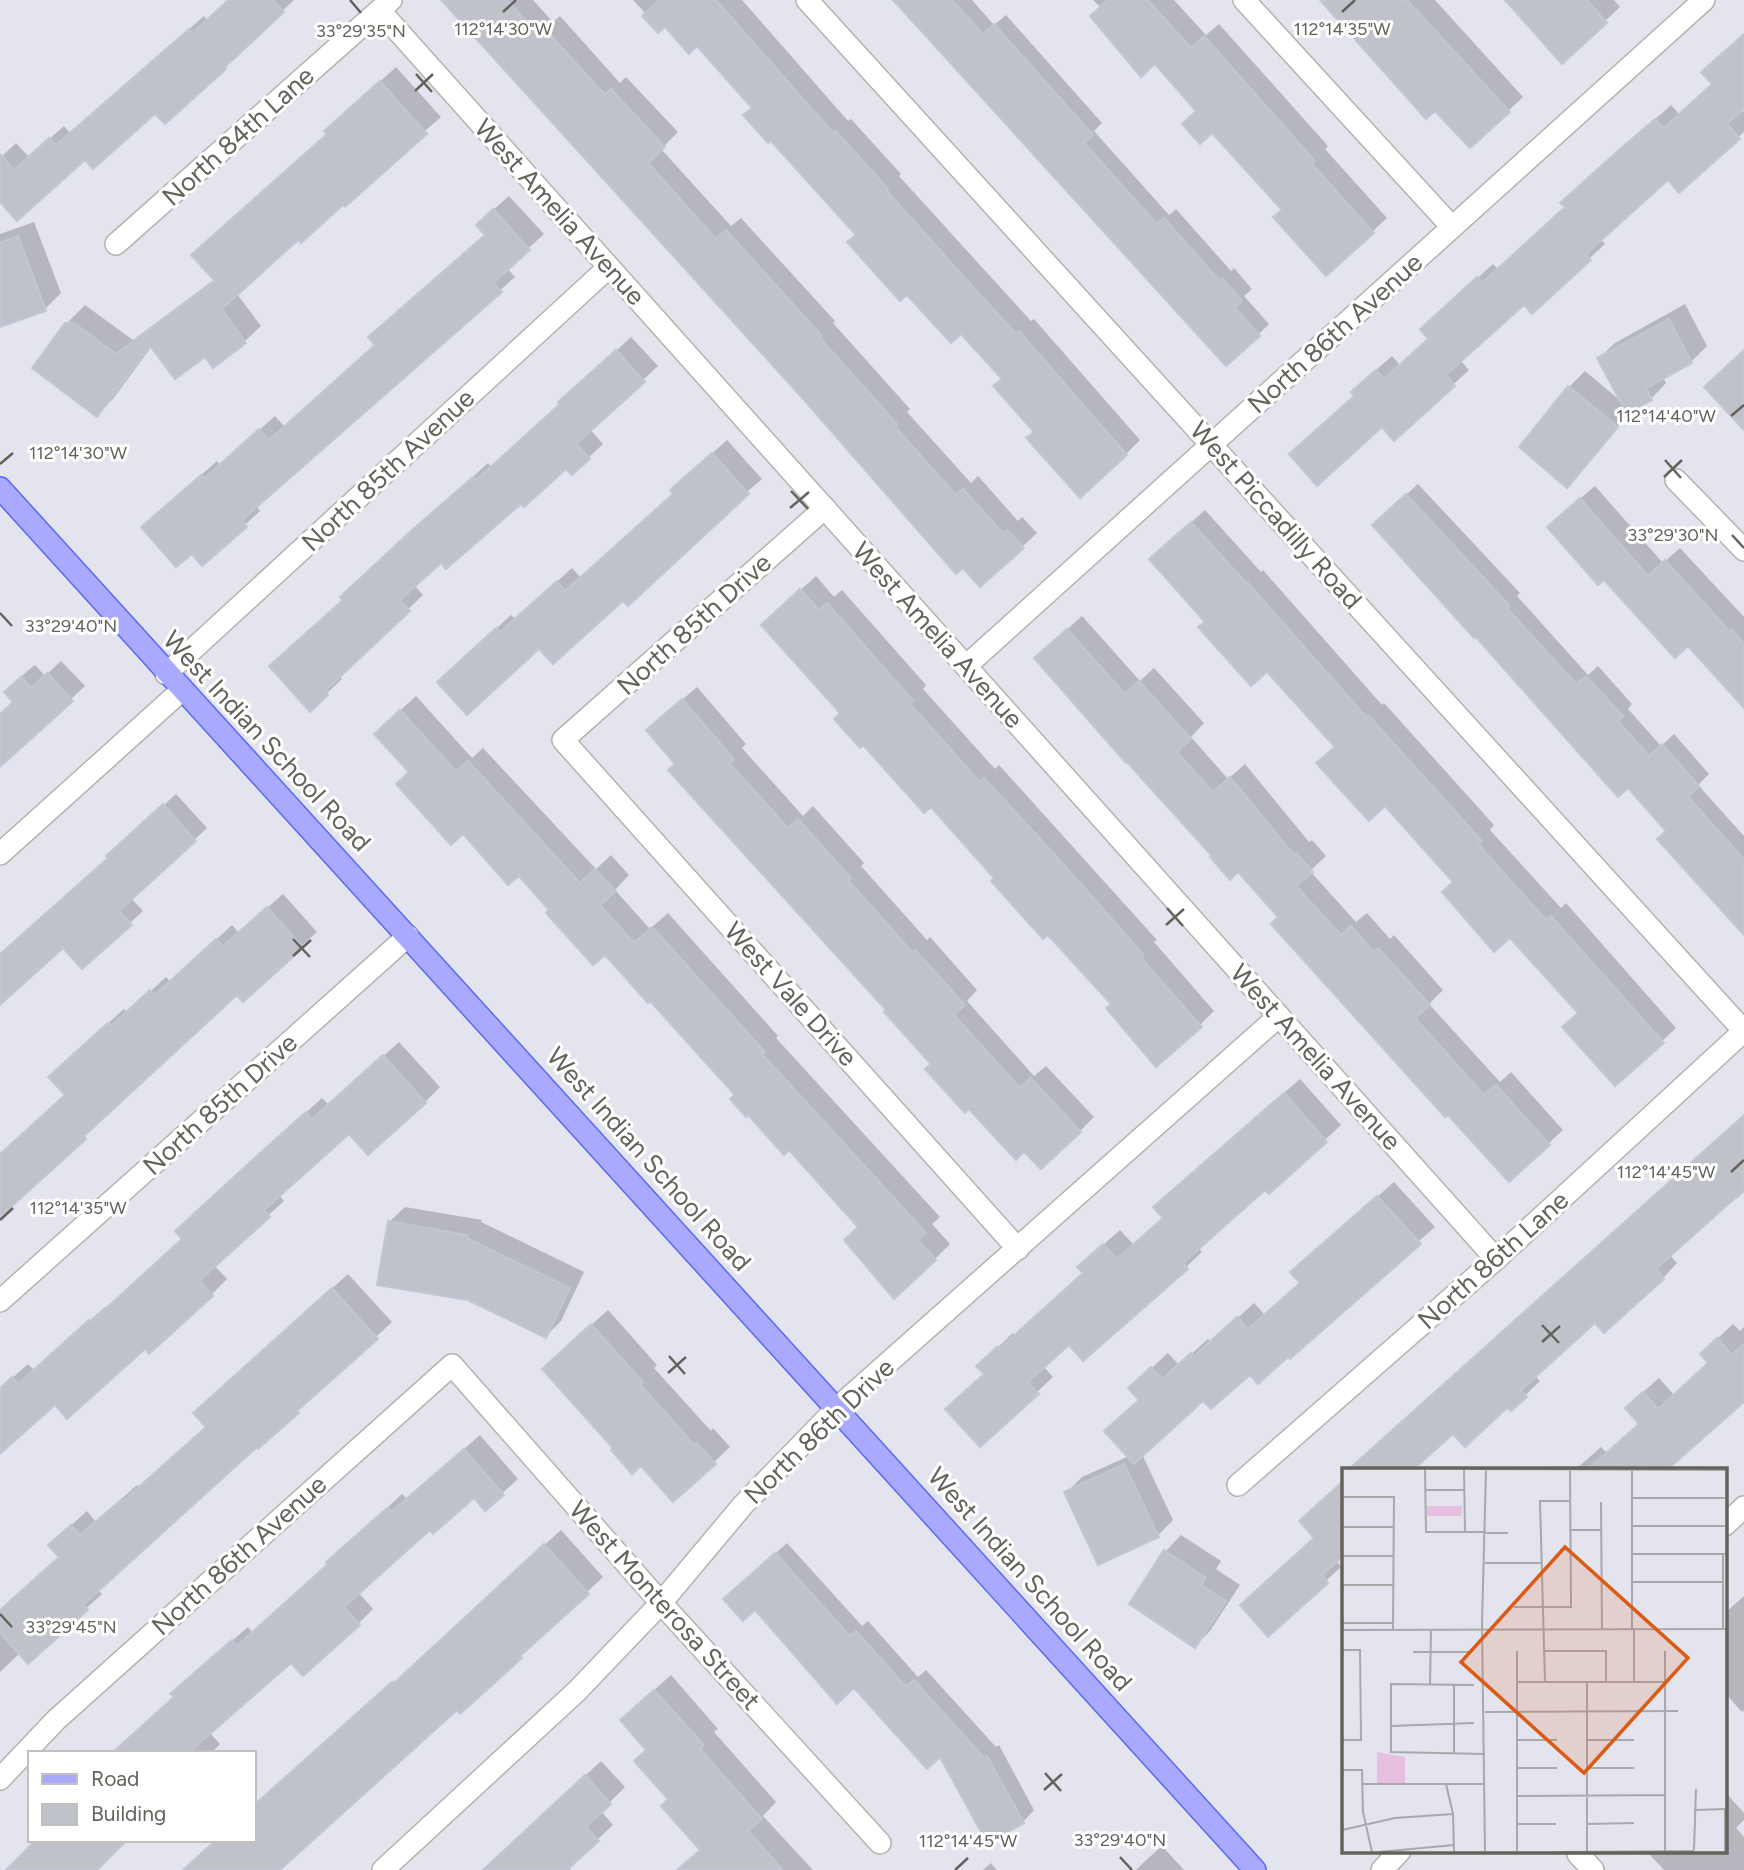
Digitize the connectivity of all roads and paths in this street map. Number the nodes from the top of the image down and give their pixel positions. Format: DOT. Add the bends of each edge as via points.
graph roads {
  1 [pos="807,0"];
  2 [pos="1244,0"];
  3 [pos="1704,0"];
  4 [pos="385,5"];
  5 [pos="1681,7"];
  6 [pos="1452,227"];
  7 [pos="116,244"];
  8 [pos="609,267"];
  9 [pos="1212,445"];
  10 [pos="1676,480"];
  11 [pos="0,488"];
  12 [pos="825,508"];
  13 [pos="1744,550"];
  14 [pos="966,666"];
  15 [pos="166,674"];
  16 [pos="182,690"];
  17 [pos="563,740"];
  18 [pos="0,854"];
  19 [pos="408,936"];
  20 [pos="1279,1016"];
  21 [pos="1744,1031"];
  22 [pos="1018,1249"];
  23 [pos="1496,1259"];
  24 [pos="0,1301"];
  25 [pos="452,1366"];
  26 [pos="837,1408"];
  27 [pos="1238,1485"];
  28 [pos="1744,1507"];
  29 [pos="1726,1524"];
  30 [pos="662,1603"];
  31 [pos="0,1779"];
  32 [pos="880,1843"];
  33 [pos="1398,1853"];
  34 [pos="1578,1854"];
  35 [pos="383,1870"];
  36 [pos="1255,1870"];
  37 [pos="1382,1870"];
  38 [pos="1593,1870"];
  1 -- 9 [label="street, West Piccadilly Road"];
  2 -- 6 [label="street"];
  3 -- 5 [label="street, North 86th Avenue"];
  4 -- 7 [label="street, North 84th Lane"];
  4 -- 8 [label="street, West Amelia Avenue"];
  5 -- 6 [label="street, North 86th Avenue"];
  6 -- 9 [label="street, North 86th Avenue"];
  8 -- 12 [label="street, West Amelia Avenue"];
  8 -- 15 [label="street, North 85th Avenue"];
  9 -- 14 [label="street, North 86th Avenue"];
  9 -- 21 [label="street, West Piccadilly Road"];
  10 -- 13 [label="street"];
  11 -- 15 [label="main road, West Indian School Road"];
  12 -- 14 [label="street, West Amelia Avenue"];
  12 -- 17 [label="street, North 85th Drive"];
  14 -- 20 [label="street, West Amelia Avenue"];
  15 -- 16 [label="main road, West Indian School Road"];
  16 -- 18 [label="street"];
  16 -- 19 [label="main road, West Indian School Road"];
  17 -- 22 [label="street, West Vale Drive"];
  19 -- 24 [label="street, North 85th Drive"];
  19 -- 26 [label="main road, West Indian School Road"];
  20 -- 22 [label="street, North 86th Drive"];
  20 -- 23 [label="street, West Amelia Avenue"];
  21 -- 23 [label="street, North 86th Lane"];
  22 -- 26 [label="street, North 86th Drive"];
  23 -- 27 [label="street, North 86th Lane"];
  25 -- 30 [label="street, West Monterosa Street"];
  25 -- 31 [label="street, North 86th Avenue" via="56,1720"];
  26 -- 30 [label="street, North 86th Drive" via="743,1505"];
  26 -- 36 [label="main road, West Indian School Road"];
  28 -- 29 [label="street"];
  30 -- 32 [label="street, West Monterosa Street"];
  30 -- 35 [label="street, North 86th Drive" via="577,1691"];
  33 -- 37 [label="street"];
  34 -- 38 [label="street"];
}
